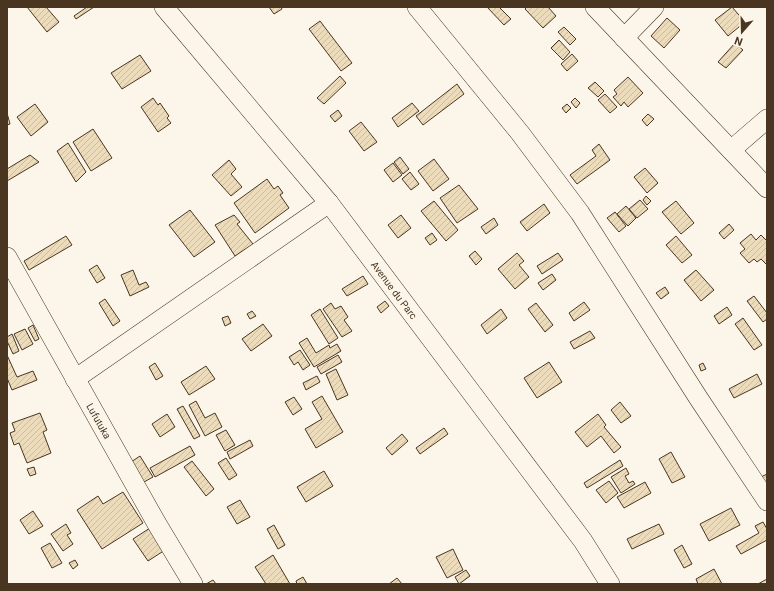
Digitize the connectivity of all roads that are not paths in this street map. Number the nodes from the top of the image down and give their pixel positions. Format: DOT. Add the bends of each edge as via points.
graph roads {
  1 [pos="164,7"];
  2 [pos="417,7"];
  3 [pos="596,7"];
  4 [pos="654,7"];
  5 [pos="624,38"];
  6 [pos="767,119"];
  7 [pos="731,150"];
  8 [pos="767,188"];
  9 [pos="329,203"];
  10 [pos="7,257"];
  11 [pos="75,379"];
  12 [pos="767,501"];
  13 [pos="193,584"];
  14 [pos="610,584"];
  1 -- 9 [label="street, Avenue du Parc"];
  2 -- 12 [label="street" via="520,133 580,213 686,380"];
  3 -- 5 [label="street"];
  4 -- 5 [label="street"];
  5 -- 7 [label="street"];
  6 -- 7 [label="street"];
  7 -- 8 [label="street"];
  9 -- 11 [label="street"];
  9 -- 14 [label="street, Avenue du Parc" via="583,541"];
  10 -- 11 [label="street, Lufutuka"];
  11 -- 13 [label="street, Lufutuka"];
}
